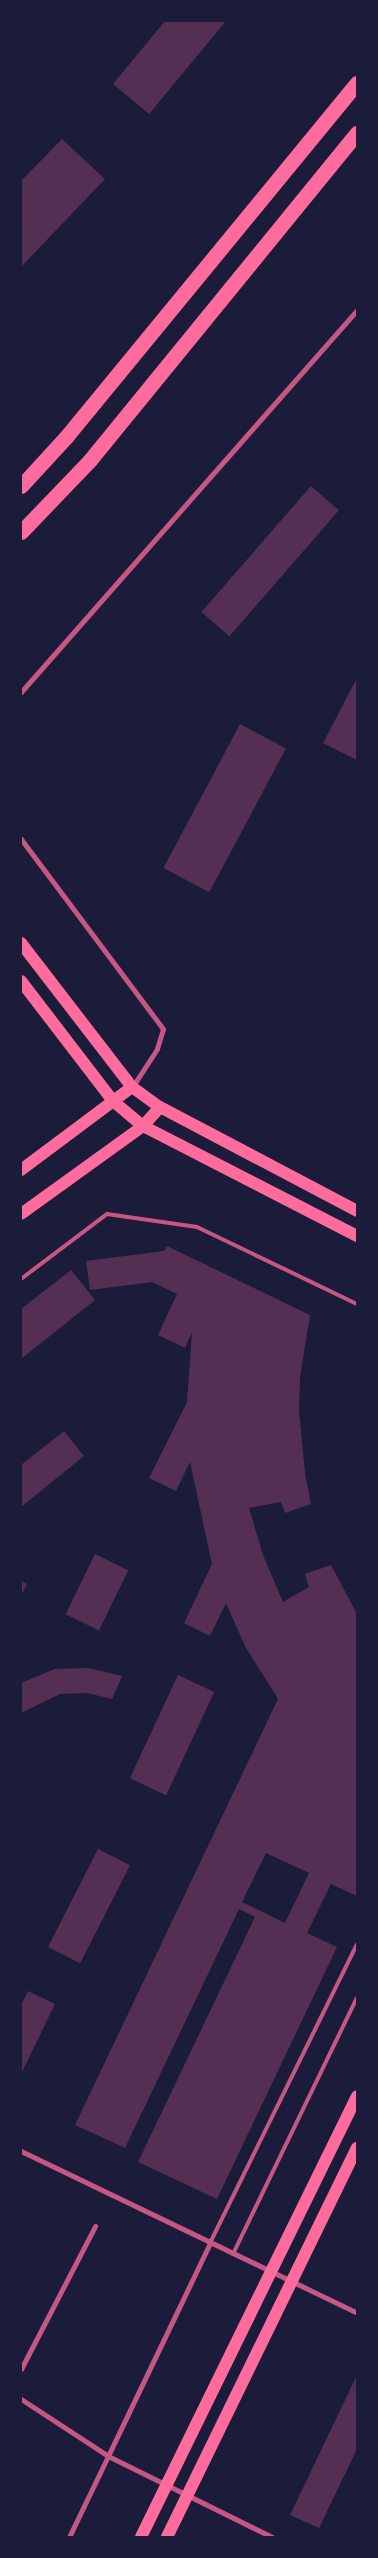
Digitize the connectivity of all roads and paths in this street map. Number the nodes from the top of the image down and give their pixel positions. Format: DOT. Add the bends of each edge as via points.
graph roads {
  1 [pos="357,83"];
  2 [pos="357,133"];
  3 [pos="357,310"];
  4 [pos="21,486"];
  5 [pos="21,532"];
  6 [pos="21,692"];
  7 [pos="21,839"];
  8 [pos="21,943"];
  9 [pos="21,981"];
  10 [pos="132,1087"];
  11 [pos="113,1101"];
  12 [pos="160,1106"];
  13 [pos="143,1126"];
  14 [pos="21,1170"];
  15 [pos="357,1211"];
  16 [pos="21,1214"];
  17 [pos="357,1236"];
  18 [pos="21,1279"];
  19 [pos="357,1304"];
  20 [pos="357,1944"];
  21 [pos="357,1998"];
  22 [pos="357,2096"];
  23 [pos="357,2148"];
  24 [pos="21,2151"];
  25 [pos="95,2226"];
  26 [pos="210,2243"];
  27 [pos="232,2254"];
  28 [pos="270,2273"];
  29 [pos="291,2282"];
  30 [pos="357,2313"];
  31 [pos="21,2369"];
  32 [pos="21,2399"];
  33 [pos="108,2456"];
  34 [pos="167,2485"];
  35 [pos="187,2495"];
  36 [pos="69,2537"];
  37 [pos="141,2537"];
  38 [pos="168,2537"];
  39 [pos="272,2537"];
  1 -- 4 [label="highway" via="66,438"];
  2 -- 5 [label="highway" via="90,460"];
  3 -- 6 [label="street"];
  7 -- 10 [label="street" via="163,1029 157,1050"];
  8 -- 10 [label="main road"];
  9 -- 11 [label="main road"];
  10 -- 11 [label="main road"];
  10 -- 12 [label="main road"];
  11 -- 13 [label="main road"];
  11 -- 14 [label="main road"];
  12 -- 13 [label="main road"];
  12 -- 15 [label="main road"];
  13 -- 16 [label="main road"];
  13 -- 17 [label="main road"];
  18 -- 19 [label="lane" via="107,1214 197,1227"];
  20 -- 26 [label="lane"];
  21 -- 27 [label="lane"];
  22 -- 28 [label="main road"];
  23 -- 29 [label="main road"];
  24 -- 26 [label="street"];
  25 -- 31 [label="street"];
  26 -- 27 [label="street"];
  26 -- 33 [label="street"];
  27 -- 28 [label="street"];
  28 -- 29 [label="street"];
  28 -- 34 [label="main road"];
  29 -- 30 [label="street"];
  29 -- 35 [label="main road"];
  32 -- 33 [label="street"];
  33 -- 34 [label="street"];
  33 -- 36 [label="street"];
  34 -- 35 [label="street"];
  34 -- 37 [label="main road"];
  35 -- 38 [label="main road"];
  35 -- 39 [label="street"];
}
